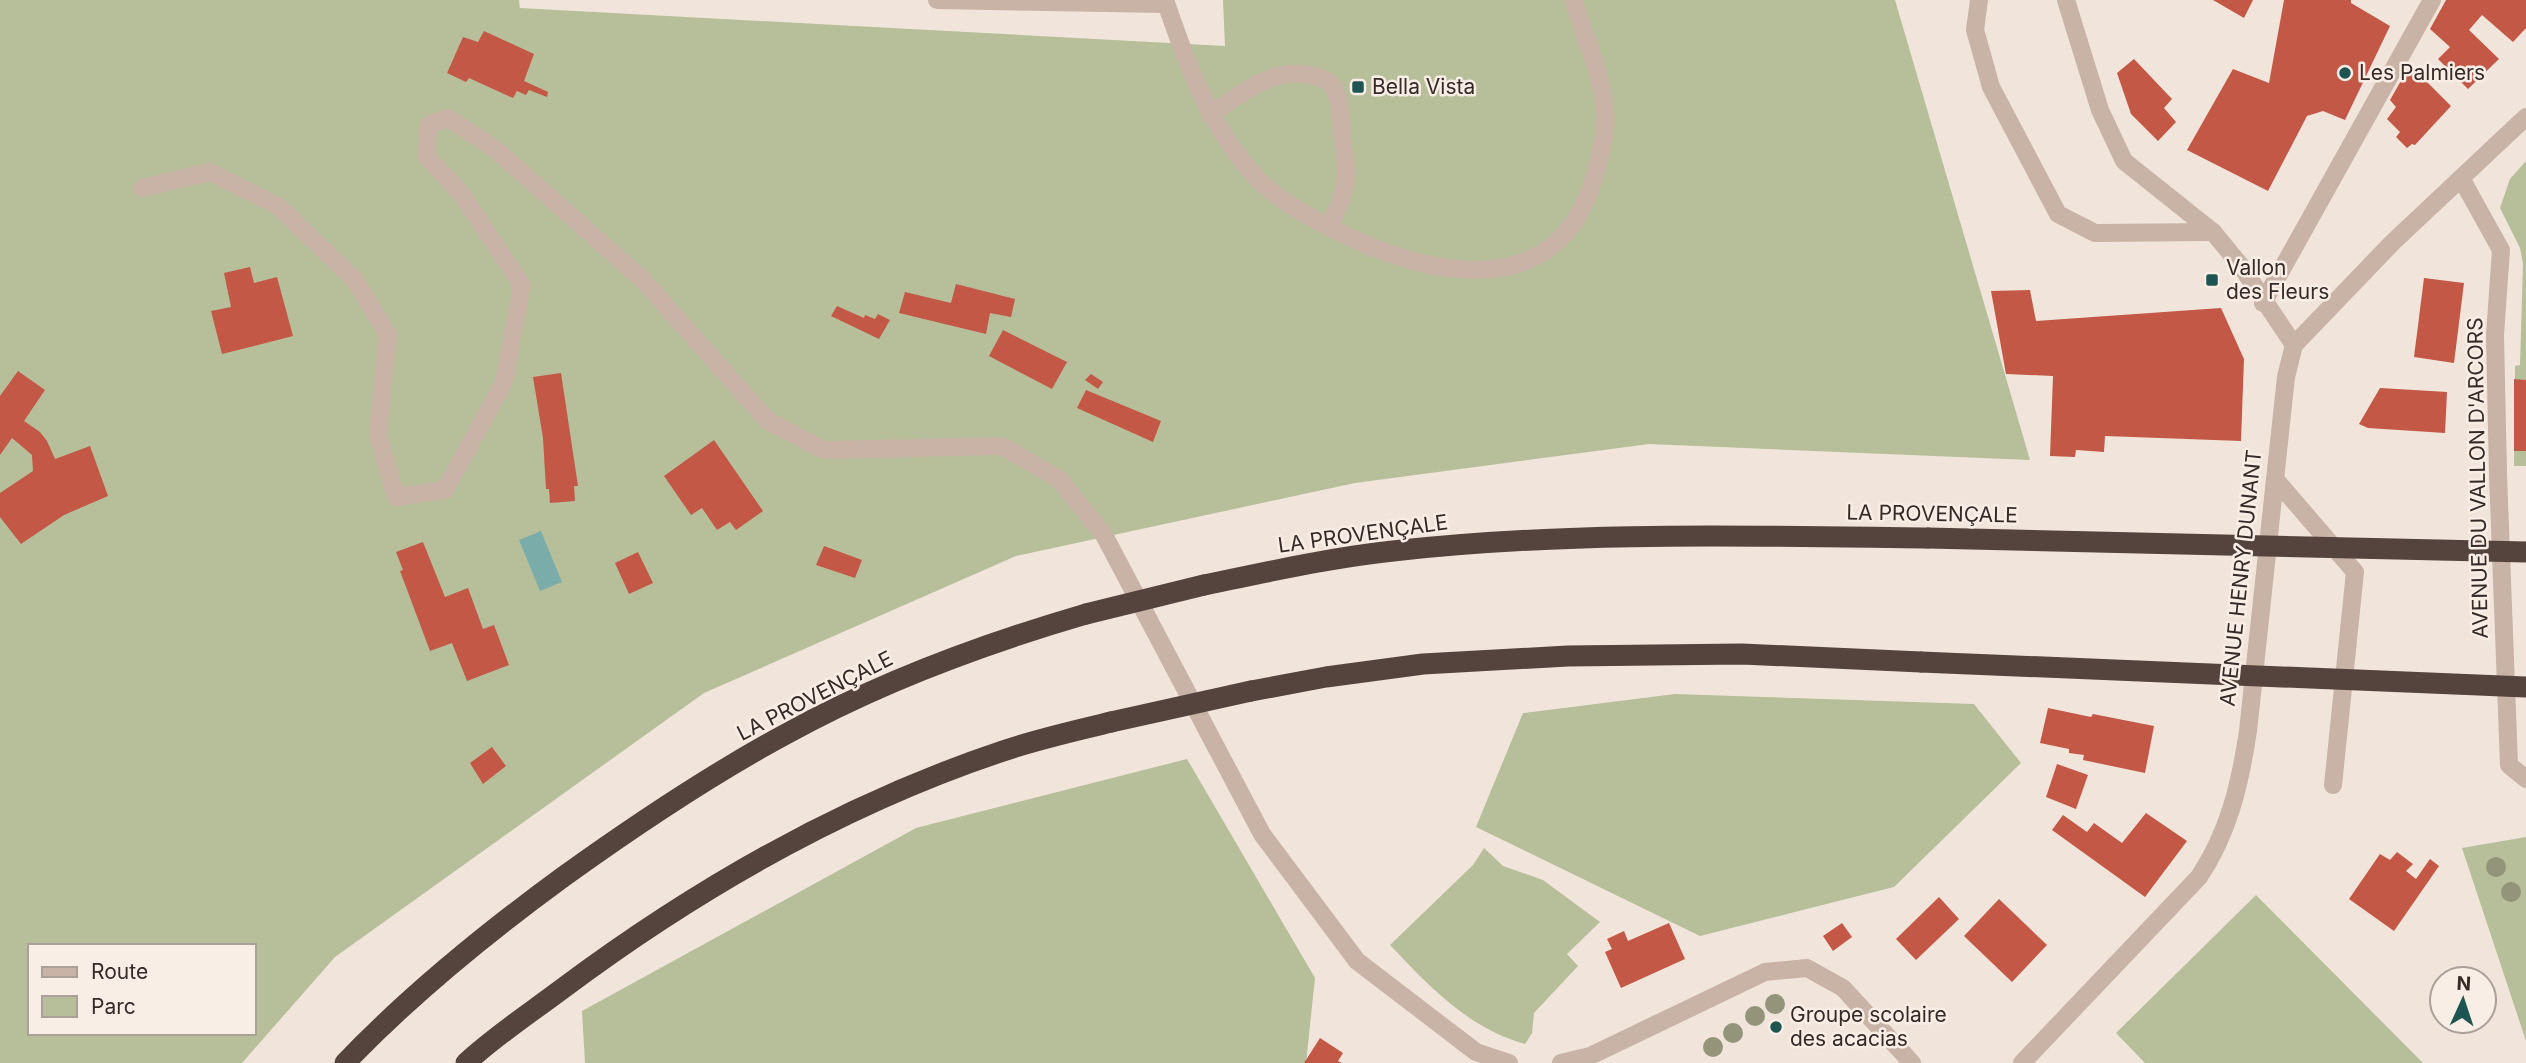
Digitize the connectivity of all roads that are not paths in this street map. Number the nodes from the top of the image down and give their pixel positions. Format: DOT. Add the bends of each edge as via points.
graph roads {
  1 [pos="937,0"];
  2 [pos="1574,0"];
  3 [pos="1979,0"];
  4 [pos="2066,0"];
  5 [pos="2432,0"];
  6 [pos="1166,2"];
  7 [pos="1210,115"];
  8 [pos="2526,117"];
  9 [pos="2461,178"];
  10 [pos="142,188"];
  11 [pos="1328,227"];
  12 [pos="2213,232"];
  13 [pos="2263,303"];
  14 [pos="2294,345"];
  15 [pos="2275,479"];
  16 [pos="2526,552"];
  17 [pos="2526,687"];
  18 [pos="2526,779"];
  19 [pos="2333,785"];
  20 [pos="345,1063"];
  21 [pos="466,1063"];
  22 [pos="1509,1063"];
  23 [pos="1561,1063"];
  24 [pos="1913,1063"];
  25 [pos="2022,1063"];
  1 -- 6 [label="street"];
  2 -- 11 [label="street" via="1601,87 1605,117 1602,150 1583,208 1547,251 1524,262 1475,271 1435,267 1400,258"];
  3 -- 12 [label="street" via="1975,30 1991,87 2058,214 2095,233"];
  4 -- 12 [label="street" via="2100,110 2124,161"];
  5 -- 13 [label="street"];
  6 -- 7 [label="street"];
  7 -- 11 [label="street" via="1254,175"];
  7 -- 11 [label="street" via="1279,74 1308,74 1327,80 1338,103 1347,174 1341,206"];
  8 -- 9 [label="street"];
  9 -- 14 [label="street"];
  9 -- 18 [label="street, AVENUE DU VALLON D'ARCORS" via="2501,250 2496,362 2509,765"];
  10 -- 22 [label="street" via="210,172 278,206 355,280 388,335 378,435 396,497 445,490 505,382 522,285 460,192 426,156 429,125 448,118 494,148 642,279 768,421 824,450 1002,446 1059,479 1104,536 1262,834 1357,961 1476,1052"];
  12 -- 13 [label="street"];
  13 -- 14 [label="street"];
  14 -- 15 [label="street, AVENUE HENRY DUNANT"];
  15 -- 19 [label="street" via="2355,572"];
  15 -- 25 [label="street, AVENUE HENRY DUNANT" via="2242,771 2216,851 2199,877"];
  16 -- 20 [label="highway, LA PROVENÇALE, bridge" via="1928,538 1555,539 1393,551 1205,585 1008,637 894,682 786,733 631,827 493,928 388,1018"];
  17 -- 21 [label="highway, bridge" via="1742,654 1423,664 1326,677 1111,722 1004,751 903,789 704,891 600,961"];
  23 -- 24 [label="street" via="1590,1056 1765,972 1807,968 1843,988"];
}
